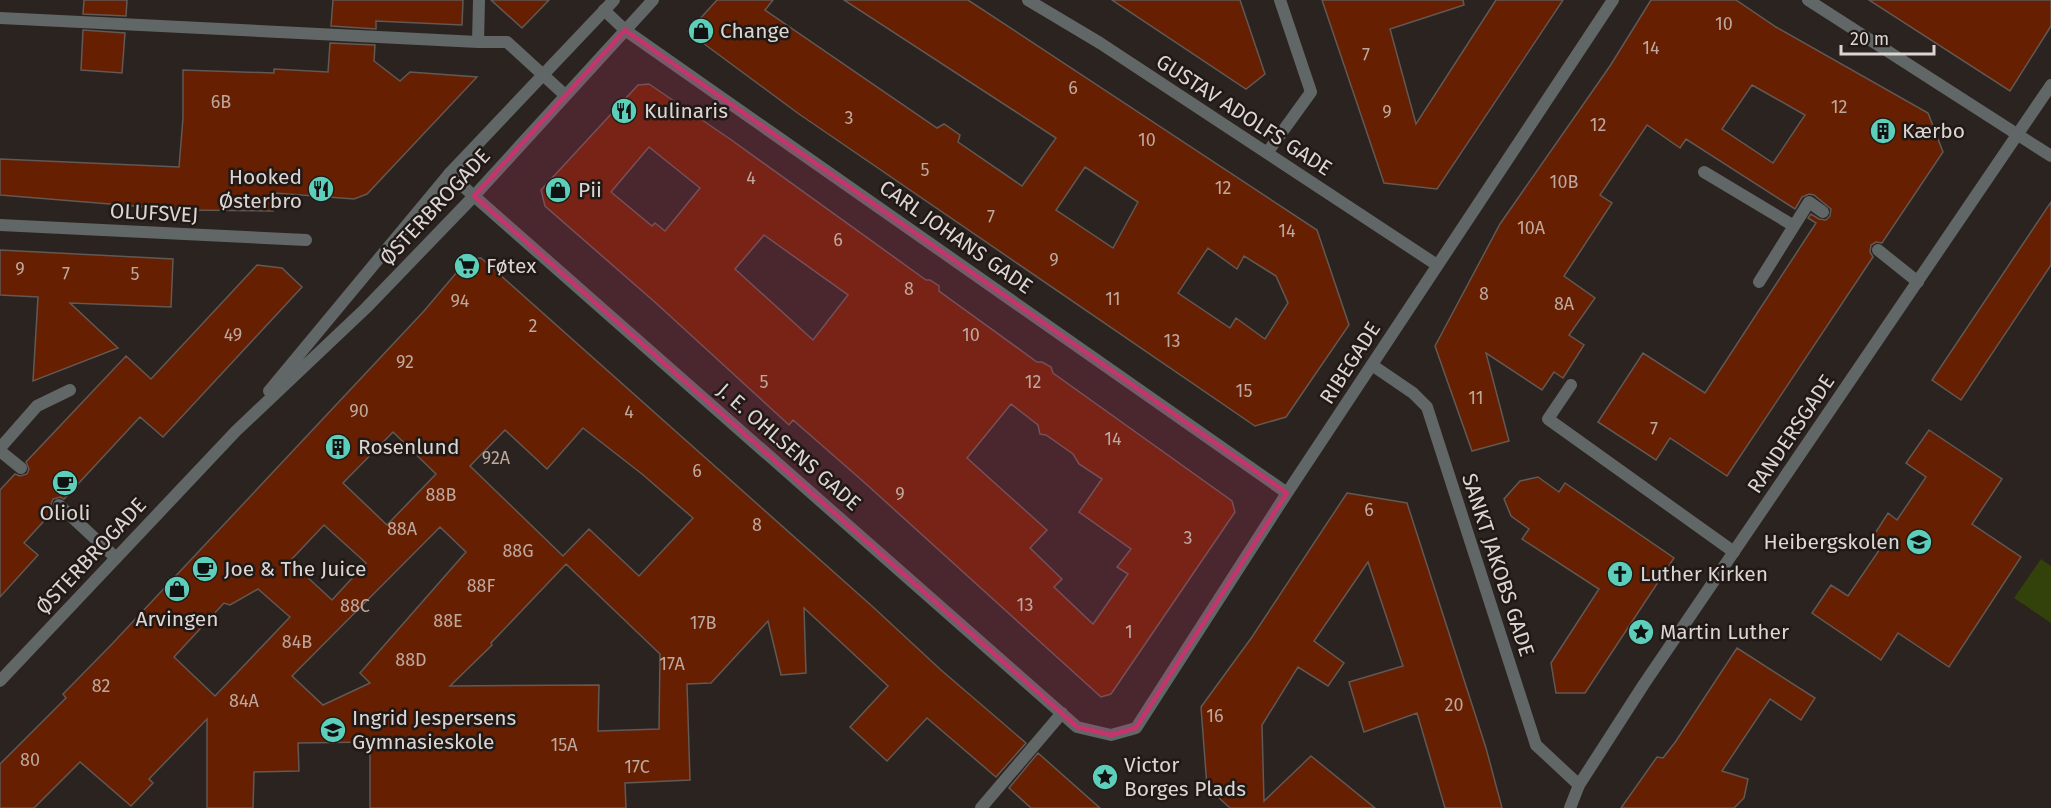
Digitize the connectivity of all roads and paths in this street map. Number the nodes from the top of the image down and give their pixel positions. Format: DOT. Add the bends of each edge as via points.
graph roads {
  1 [pos="479,0"];
  2 [pos="614,0"];
  3 [pos="653,0"];
  4 [pos="1028,0"];
  5 [pos="1281,0"];
  6 [pos="1613,0"];
  7 [pos="1808,0"];
  8 [pos="604,10"];
  9 [pos="0,18"];
  10 [pos="626,30"];
  11 [pos="478,42"];
  12 [pos="543,75"];
  13 [pos="2051,85"];
  14 [pos="565,95"];
  15 [pos="2018,134"];
  16 [pos="1267,153"];
  17 [pos="2051,156"];
  18 [pos="1704,172"];
  19 [pos="449,174"];
  20 [pos="474,196"];
  21 [pos="1823,212"];
  22 [pos="0,225"];
  23 [pos="1794,226"];
  24 [pos="306,240"];
  25 [pos="1878,250"];
  26 [pos="1437,265"];
  27 [pos="1759,282"];
  28 [pos="1918,282"];
  29 [pos="1372,365"];
  30 [pos="1571,385"];
  31 [pos="70,390"];
  32 [pos="236,431"];
  33 [pos="0,450"];
  34 [pos="21,468"];
  35 [pos="1287,493"];
  36 [pos="59,505"];
  37 [pos="1734,552"];
  38 [pos="116,558"];
  39 [pos="0,681"];
  40 [pos="1062,713"];
  41 [pos="1111,735"];
  42 [pos="1579,785"];
  43 [pos="981,808"];
  44 [pos="1570,808"];
  1 -- 11 [label="street"];
  2 -- 8 [label="street, ØSTERBROGADE"];
  3 -- 10 [label="street, ØSTERBROGADE"];
  4 -- 16 [label="street, GUSTAV ADOLFS GADE"];
  5 -- 16 [label="street" via="1311,92"];
  6 -- 26 [label="street, RIBEGADE"];
  7 -- 15 [label="street"];
  8 -- 10 [label="street, CARL JOHANS GADE"];
  8 -- 12 [label="street, ØSTERBROGADE"];
  9 -- 11 [label="street"];
  10 -- 14 [label="street, ØSTERBROGADE"];
  10 -- 35 [label="street, CARL JOHANS GADE"];
  11 -- 12 [label="street" via="507,42"];
  12 -- 14 [label="street"];
  12 -- 19 [label="street, ØSTERBROGADE"];
  13 -- 15 [label="street, RANDERSGADE"];
  14 -- 20 [label="street, ØSTERBROGADE"];
  15 -- 17 [label="street"];
  15 -- 28 [label="street, RANDERSGADE"];
  16 -- 26 [label="street, GUSTAV ADOLFS GADE"];
  18 -- 23 [label="street"];
  19 -- 20 [label="street, J. E. OHLSENS GADE"];
  19 -- 32 [label="street, ØSTERBROGADE"];
  20 -- 32 [label="street, ØSTERBROGADE" via="366,308"];
  20 -- 40 [label="street, J. E. OHLSENS GADE"];
  21 -- 23 [label="street" via="1809,202"];
  22 -- 24 [label="street, OLUFSVEJ"];
  23 -- 27 [label="street"];
  25 -- 28 [label="street"];
  26 -- 29 [label="street, RIBEGADE"];
  28 -- 37 [label="street, RANDERSGADE"];
  29 -- 35 [label="street, RIBEGADE"];
  29 -- 42 [label="street, SANKT JAKOBS GADE" via="1427,407 1536,745"];
  30 -- 37 [label="street" via="1548,419"];
  31 -- 33 [label="street" via="37,406"];
  32 -- 38 [label="street, ØSTERBROGADE"];
  33 -- 34 [label="street"];
  35 -- 41 [label="street, RIBEGADE" via="1136,728"];
  36 -- 38 [label="street"];
  37 -- 42 [label="street, RANDERSGADE"];
  38 -- 39 [label="street, ØSTERBROGADE"];
  40 -- 41 [label="street, J. E. OHLSENS GADE" via="1077,728"];
  40 -- 43 [label="street"];
  42 -- 44 [label="street, RANDERSGADE"];
}
